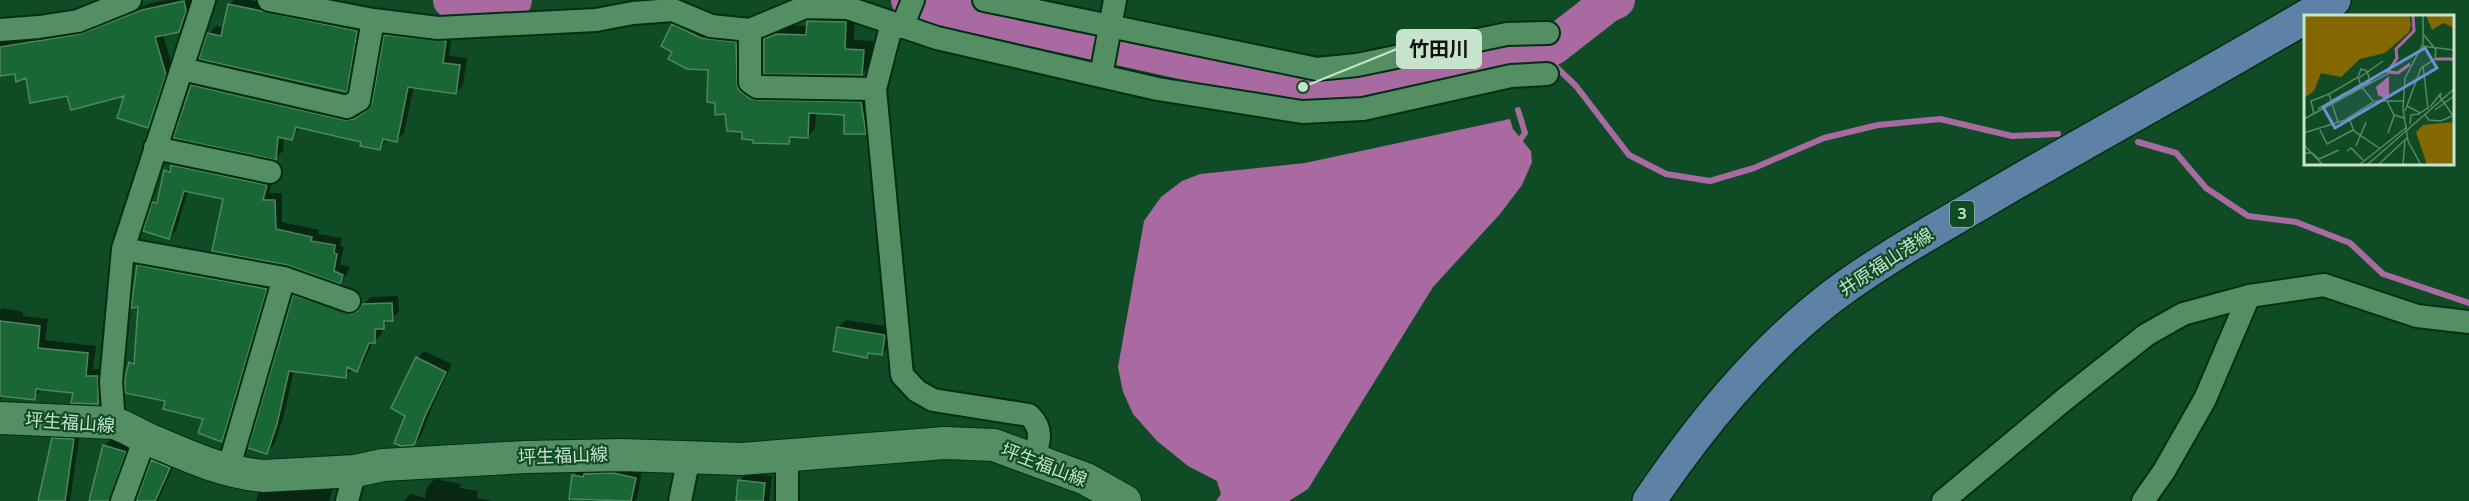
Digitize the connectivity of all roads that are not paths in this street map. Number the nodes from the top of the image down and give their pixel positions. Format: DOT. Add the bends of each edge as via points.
graph roads {
  1 [pos="130,0"];
  2 [pos="204,0"];
  3 [pos="269,0"];
  4 [pos="984,0"];
  5 [pos="1115,0"];
  6 [pos="2334,0"];
  7 [pos="804,3"];
  8 [pos="2308,15"];
  9 [pos="903,17"];
  10 [pos="2304,17"];
  11 [pos="373,20"];
  12 [pos="0,30"];
  13 [pos="750,30"];
  14 [pos="1110,30"];
  15 [pos="1548,33"];
  16 [pos="182,69"];
  17 [pos="1102,71"];
  18 [pos="1547,74"];
  19 [pos="875,88"];
  20 [pos="155,148"];
  21 [pos="270,172"];
  22 [pos="123,249"];
  23 [pos="284,278"];
  24 [pos="2249,296"];
  25 [pos="349,301"];
  26 [pos="2469,322"];
  27 [pos="0,418"];
  28 [pos="114,423"];
  29 [pos="145,438"];
  30 [pos="787,456"];
  31 [pos="689,457"];
  32 [pos="1034,459"];
  33 [pos="228,470"];
  34 [pos="355,471"];
  35 [pos="122,501"];
  36 [pos="346,501"];
  37 [pos="680,501"];
  38 [pos="787,501"];
  39 [pos="1125,501"];
  40 [pos="1649,501"];
  41 [pos="1944,501"];
  42 [pos="2143,501"];
  1 -- 12 [label="street" via="78,21"];
  2 -- 16 [label="street"];
  3 -- 11 [label="street"];
  4 -- 14 [label="street"];
  5 -- 14 [label="street"];
  6 -- 8 [label="main road, 井原福山港線 / 3"];
  7 -- 9 [label="street"];
  7 -- 13 [label="street"];
  9 -- 17 [label="street" via="937,38"];
  9 -- 19 [label="street"];
  10 -- 40 [label="main road, 井原福山港線 / 3" via="1883,261 1829,299 1734,389"];
  11 -- 13 [label="street" via="438,28 469,27 596,20 673,10 711,26"];
  11 -- 16 [label="street" via="359,100 347,107"];
  13 -- 19 [label="street" via="750,82 757,87"];
  14 -- 15 [label="street" via="1317,69 1357,65 1508,34"];
  14 -- 17 [label="street"];
  16 -- 20 [label="street"];
  17 -- 18 [label="street" via="1158,89 1302,112 1363,109 1511,76"];
  19 -- 32 [label="street" via="902,375 916,391 933,400 1029,415 1036,421 1041,437"];
  20 -- 21 [label="street"];
  20 -- 22 [label="street"];
  22 -- 23 [label="street"];
  22 -- 28 [label="street" via="111,382"];
  23 -- 25 [label="street"];
  23 -- 33 [label="street"];
  24 -- 26 [label="street" via="2324,285 2417,316"];
  24 -- 41 [label="street" via="2183,314 2146,335"];
  24 -- 42 [label="street" via="2205,399"];
  27 -- 28 [label="main road, 坪生福山線"];
  28 -- 29 [label="main road, 坪生福山線"];
  29 -- 33 [label="main road, 坪生福山線"];
  29 -- 35 [label="street"];
  30 -- 31 [label="main road, 坪生福山線"];
  30 -- 32 [label="main road, 坪生福山線" via="945,443 994,446"];
  30 -- 38 [label="street"];
  31 -- 34 [label="main road, 坪生福山線" via="526,457 383,465"];
  31 -- 37 [label="street"];
  32 -- 39 [label="main road, 坪生福山線" via="1086,479"];
  33 -- 34 [label="main road, 坪生福山線" via="264,476"];
  34 -- 36 [label="street"];
}
